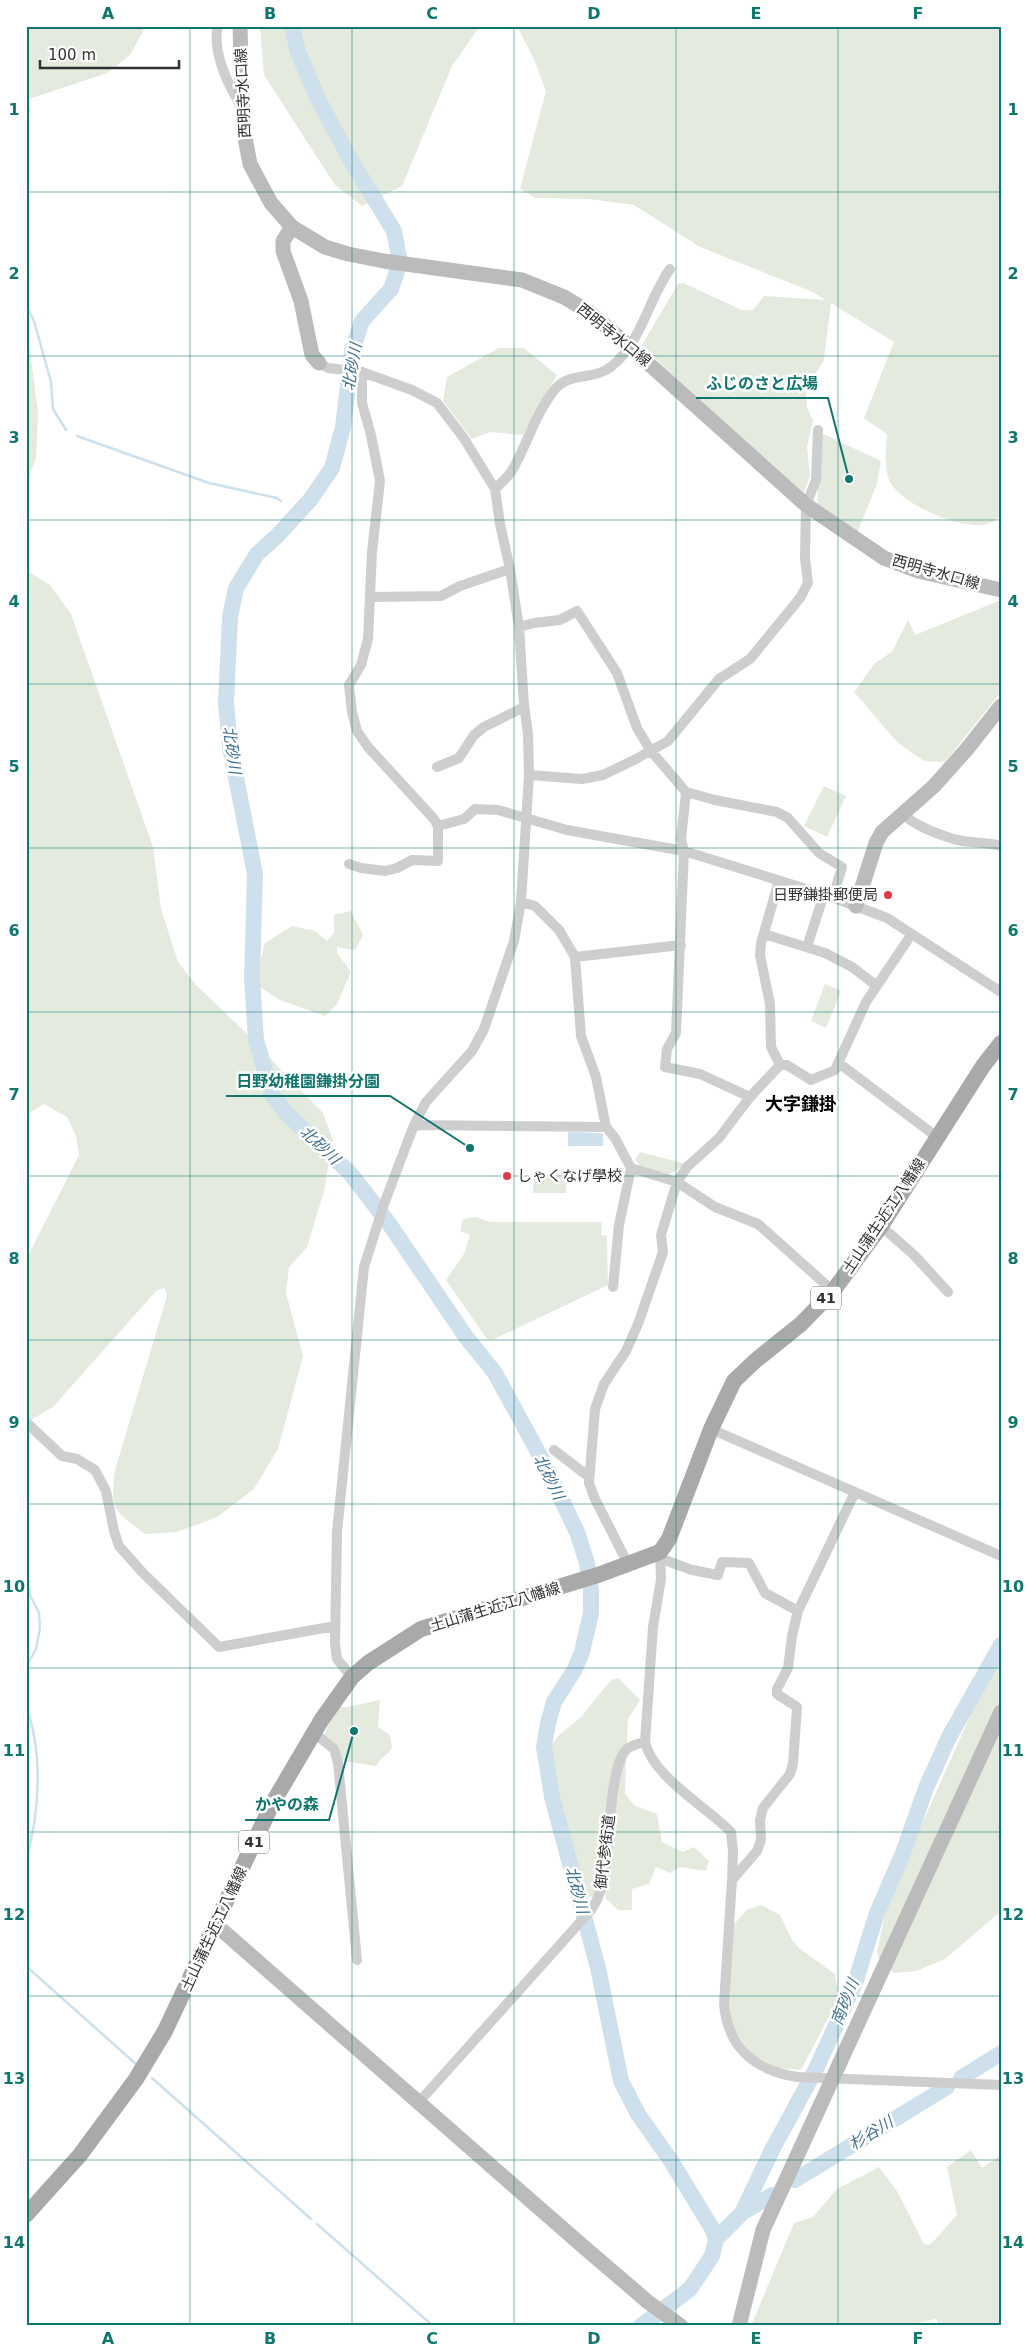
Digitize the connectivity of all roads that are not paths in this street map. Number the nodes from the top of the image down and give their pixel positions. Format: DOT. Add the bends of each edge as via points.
graph roads {
  1 [pos="218,26"];
  2 [pos="240,26"];
  3 [pos="242,101"];
  4 [pos="292,227"];
  5 [pos="670,269"];
  6 [pos="630,347"];
  7 [pos="320,363"];
  8 [pos="360,372"];
  9 [pos="818,430"];
  10 [pos="496,489"];
  11 [pos="806,505"];
  12 [pos="510,569"];
  13 [pos="1001,590"];
  14 [pos="370,597"];
  15 [pos="519,627"];
  16 [pos="1001,706"];
  17 [pos="524,707"];
  18 [pos="651,751"];
  19 [pos="437,767"];
  20 [pos="529,775"];
  21 [pos="686,792"];
  22 [pos="902,814"];
  23 [pos="526,818"];
  24 [pos="438,826"];
  25 [pos="1001,846"];
  26 [pos="684,851"];
  27 [pos="349,864"];
  28 [pos="779,881"];
  29 [pos="829,896"];
  30 [pos="521,902"];
  31 [pos="856,906"];
  32 [pos="764,934"];
  33 [pos="911,935"];
  34 [pos="681,945"];
  35 [pos="807,947"];
  36 [pos="575,957"];
  37 [pos="877,986"];
  38 [pos="1001,992"];
  39 [pos="1000,1047"];
  40 [pos="780,1065"];
  41 [pos="838,1065"];
  42 [pos="750,1097"];
  43 [pos="414,1125"];
  44 [pos="606,1127"];
  45 [pos="937,1137"];
  46 [pos="632,1168"];
  47 [pos="678,1182"];
  48 [pos="881,1226"];
  49 [pos="613,1287"];
  50 [pos="833,1291"];
  51 [pos="948,1292"];
  52 [pos="26,1422"];
  53 [pos="711,1428"];
  54 [pos="554,1450"];
  55 [pos="589,1477"];
  56 [pos="855,1492"];
  57 [pos="661,1555"];
  58 [pos="1001,1556"];
  59 [pos="628,1564"];
  60 [pos="798,1612"];
  61 [pos="335,1626"];
  62 [pos="352,1676"];
  63 [pos="1001,1712"];
  64 [pos="314,1733"];
  65 [pos="646,1742"];
  66 [pos="732,1880"];
  67 [pos="216,1925"];
  68 [pos="357,1960"];
  69 [pos="827,2078"];
  70 [pos="1001,2085"];
  71 [pos="419,2102"];
  72 [pos="26,2215"];
  73 [pos="679,2324"];
  74 [pos="739,2326"];
  1 -- 3 [label="street" via="216,42 223,68 238,101"];
  2 -- 3 [label="street, 西明寺水口線"];
  3 -- 4 [label="street, 西明寺水口線" via="250,164 271,203"];
  4 -- 6 [label="street, 西明寺水口線" via="325,247 348,254 384,262 522,280 564,297 589,312"];
  4 -- 7 [label="street" via="282,241 283,251 301,301 312,355"];
  5 -- 6 [label="street"];
  6 -- 10 [label="street" via="611,368 571,379 557,387 528,434 512,470"];
  6 -- 11 [label="street, 西明寺水口線"];
  7 -- 8 [label="street" via="339,370"];
  8 -- 10 [label="street" via="412,390 437,404 463,437"];
  8 -- 14 [label="street" via="362,403 380,481 373,532"];
  9 -- 11 [label="street" via="816,480"];
  10 -- 12 [label="street"];
  11 -- 13 [label="street, 西明寺水口線" via="884,558 918,571"];
  11 -- 18 [label="street" via="808,583 800,598 750,659 719,679 668,741"];
  12 -- 14 [label="street" via="440,596"];
  12 -- 15 [label="street"];
  14 -- 24 [label="street" via="368,639 361,665 349,686 357,732"];
  15 -- 17 [label="street"];
  15 -- 18 [label="street" via="560,620 577,611 617,673 631,714"];
  16 -- 22 [label="street" via="934,786"];
  17 -- 19 [label="street" via="484,727 474,735 459,758"];
  17 -- 20 [label="street"];
  18 -- 20 [label="street" via="603,776 582,779"];
  18 -- 21 [label="street"];
  20 -- 23 [label="street"];
  21 -- 26 [label="street" via="681,839"];
  21 -- 29 [label="street" via="777,812 788,818 819,853 842,867"];
  22 -- 25 [label="street" via="910,822 962,841"];
  22 -- 31 [label="street" via="882,832 876,843"];
  23 -- 24 [label="street" via="475,808 464,819"];
  23 -- 26 [label="street" via="568,830"];
  23 -- 30 [label="street"];
  24 -- 27 [label="street" via="438,861 412,860 385,871"];
  26 -- 28 [label="street"];
  26 -- 34 [label="street"];
  28 -- 29 [label="street"];
  28 -- 32 [label="street"];
  29 -- 31 [label="street"];
  29 -- 35 [label="street"];
  30 -- 36 [label="street" via="535,906 559,930"];
  30 -- 43 [label="street" via="514,941 484,1029 472,1051 426,1102"];
  31 -- 33 [label="street" via="887,918"];
  32 -- 35 [label="street"];
  32 -- 40 [label="street" via="760,955 770,1004 770,1040"];
  33 -- 37 [label="street"];
  33 -- 38 [label="street"];
  34 -- 36 [label="street"];
  34 -- 42 [label="street" via="676,1033 668,1049 666,1067 700,1074"];
  35 -- 37 [label="street" via="852,967"];
  36 -- 44 [label="street" via="581,1036 596,1077"];
  37 -- 41 [label="street" via="866,1002"];
  39 -- 45 [label="main road, 土山蒲生近江八幡線 / 41"];
  40 -- 41 [label="street" via="811,1080"];
  40 -- 42 [label="street"];
  41 -- 45 [label="street"];
  42 -- 47 [label="street" via="726,1130 692,1161"];
  43 -- 44 [label="street"];
  43 -- 61 [label="street" via="364,1267 337,1532"];
  44 -- 46 [label="street"];
  45 -- 48 [label="main road, 土山蒲生近江八幡線 / 41"];
  46 -- 47 [label="street"];
  46 -- 49 [label="street" via="618,1225"];
  47 -- 50 [label="street" via="715,1208 767,1230"];
  47 -- 55 [label="street" via="661,1235 663,1252 638,1324 626,1351 604,1384 595,1409"];
  48 -- 50 [label="main road, 土山蒲生近江八幡線 / 41"];
  48 -- 51 [label="street"];
  50 -- 53 [label="main road, 土山蒲生近江八幡線 / 41" via="801,1324 734,1381"];
  52 -- 61 [label="street" via="62,1456 94,1470 106,1491 119,1546 219,1647"];
  53 -- 56 [label="street"];
  53 -- 57 [label="main road, 土山蒲生近江八幡線 / 41"];
  54 -- 55 [label="street"];
  55 -- 59 [label="street" via="594,1497"];
  56 -- 58 [label="street"];
  56 -- 60 [label="street"];
  57 -- 59 [label="main road, 土山蒲生近江八幡線 / 41"];
  57 -- 60 [label="street" via="692,1570 718,1575 722,1562 749,1563 765,1592"];
  57 -- 65 [label="street"];
  59 -- 62 [label="main road, 土山蒲生近江八幡線 / 41" via="421,1630"];
  60 -- 66 [label="street" via="788,1668 776,1690 797,1707 793,1764 784,1782 763,1808 757,1851"];
  61 -- 62 [label="street" via="337,1659"];
  62 -- 64 [label="main road, 土山蒲生近江八幡線 / 41"];
  63 -- 69 [label="street"];
  64 -- 67 [label="main road, 土山蒲生近江八幡線 / 41" via="272,1804"];
  64 -- 68 [label="street" via="334,1749 338,1763"];
  65 -- 66 [label="street" via="647,1749 680,1790 731,1832"];
  65 -- 71 [label="street, 御代参街道" via="625,1751 618,1768 602,1890 591,1910"];
  66 -- 69 [label="street" via="724,2004 726,2023 735,2043 750,2059 780,2074"];
  67 -- 71 [label="street"];
  67 -- 72 [label="main road, 土山蒲生近江八幡線 / 41" via="165,2031 136,2079 80,2155"];
  69 -- 70 [label="street"];
  69 -- 74 [label="street" via="763,2230"];
  71 -- 73 [label="street" via="648,2302"];
}
